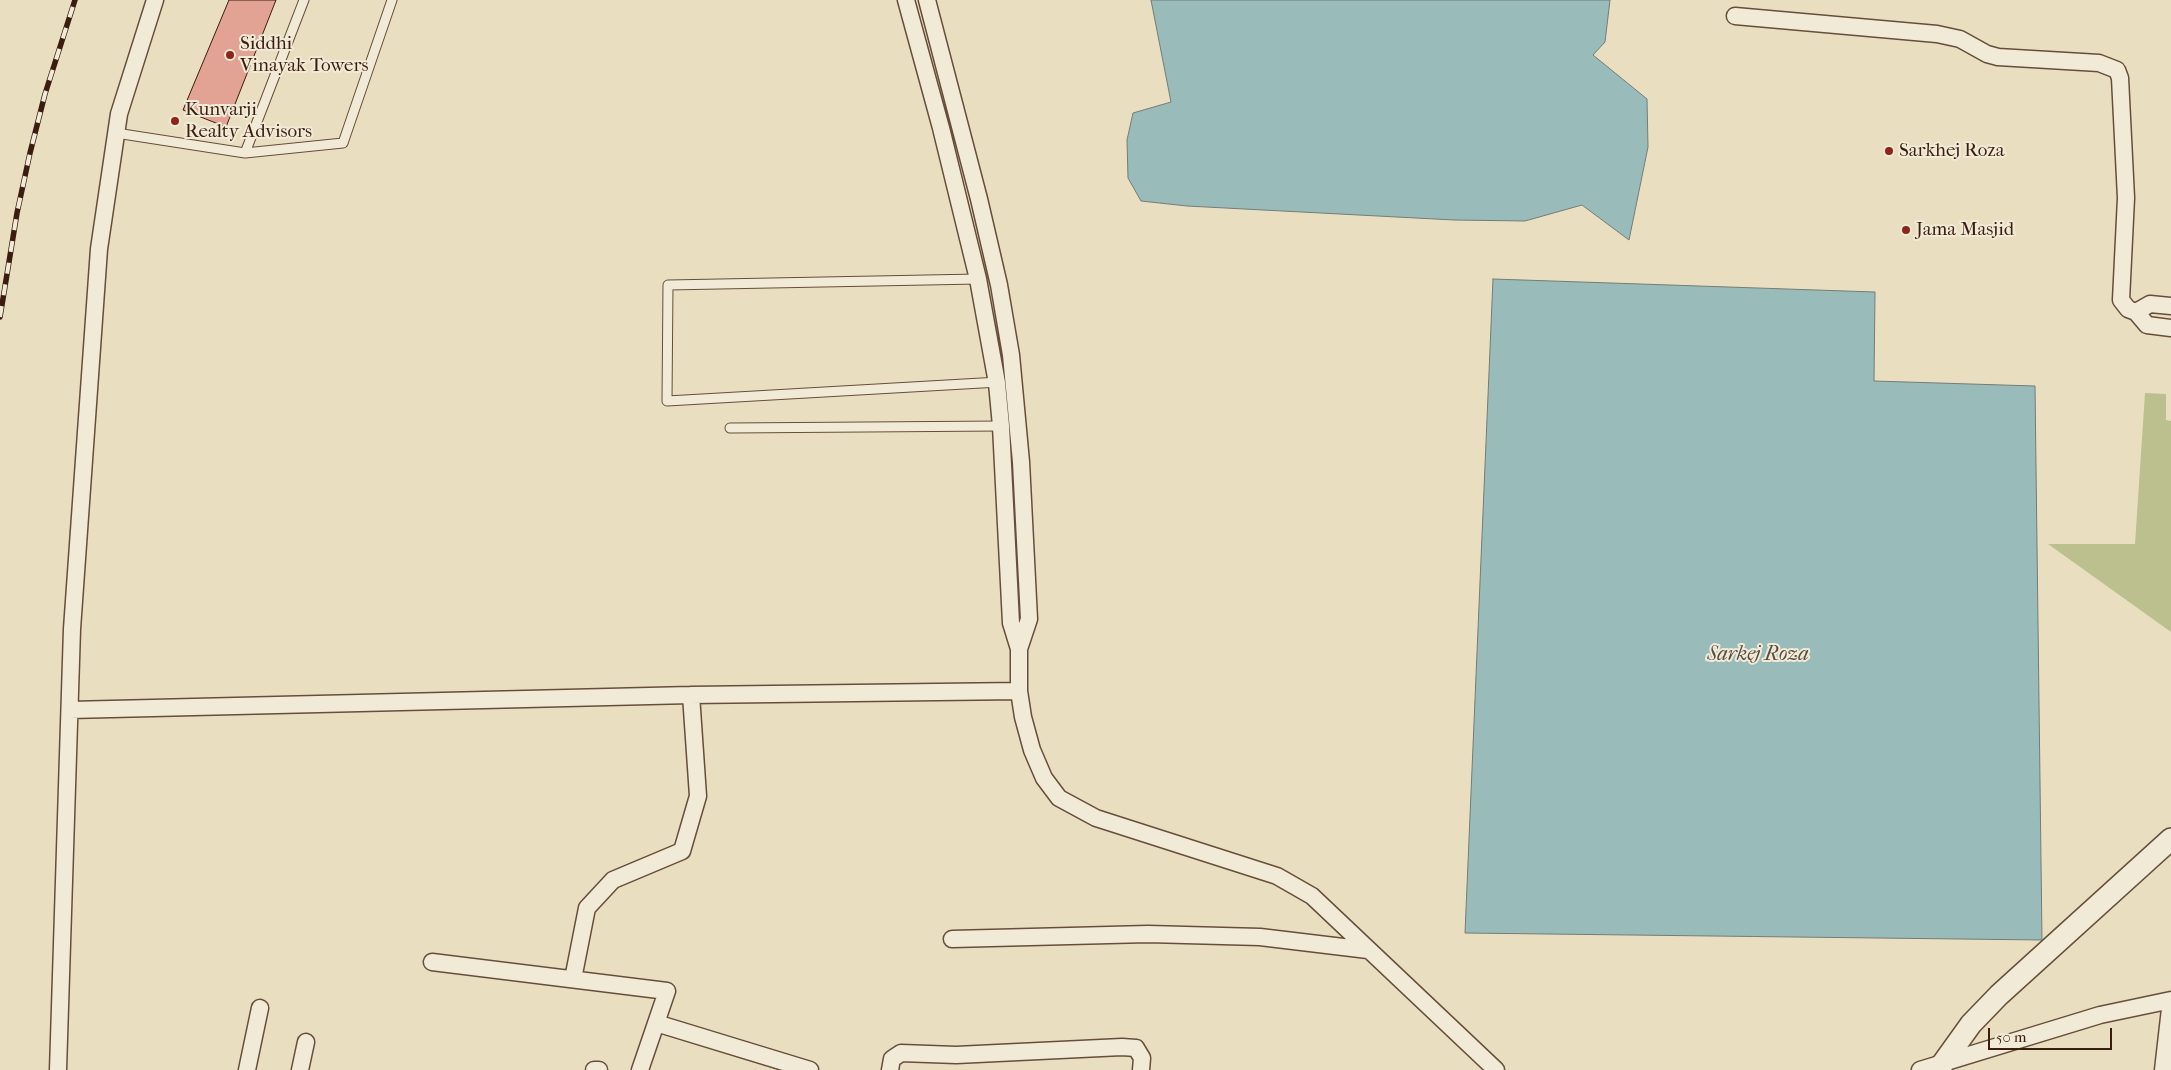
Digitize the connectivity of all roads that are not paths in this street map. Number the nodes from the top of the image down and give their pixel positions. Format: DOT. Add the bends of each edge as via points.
graph roads {
  1 [pos="155,0"];
  2 [pos="304,0"];
  3 [pos="392,0"];
  4 [pos="906,0"];
  5 [pos="927,0"];
  6 [pos="1735,16"];
  7 [pos="116,133"];
  8 [pos="245,153"];
  9 [pos="976,188"];
  10 [pos="957,191"];
  11 [pos="978,279"];
  12 [pos="2171,306"];
  13 [pos="2136,312"];
  14 [pos="2171,328"];
  15 [pos="1014,381"];
  16 [pos="997,382"];
  17 [pos="1001,426"];
  18 [pos="730,428"];
  19 [pos="1024,529"];
  20 [pos="1006,530"];
  21 [pos="1019,650"];
  22 [pos="1019,691"];
  23 [pos="692,695"];
  24 [pos="70,710"];
  25 [pos="2171,839"];
  26 [pos="952,939"];
  27 [pos="1368,950"];
  28 [pos="432,962"];
  29 [pos="573,978"];
  30 [pos="2171,1000"];
  31 [pos="260,1008"];
  32 [pos="656,1022"];
  33 [pos="306,1042"];
  34 [pos="1933,1068"];
  35 [pos="58,1070"];
  36 [pos="247,1070"];
  37 [pos="300,1070"];
  38 [pos="594,1070"];
  39 [pos="598,1070"];
  40 [pos="640,1070"];
  41 [pos="810,1070"];
  42 [pos="890,1070"];
  43 [pos="1141,1070"];
  44 [pos="1496,1070"];
  45 [pos="2163,1070"];
  1 -- 7 [label="street"];
  2 -- 8 [label="lane"];
  3 -- 8 [label="lane" via="342,143"];
  4 -- 10 [label="street"];
  5 -- 9 [label="street"];
  6 -- 13 [label="street" via="1937,34 1960,39 1998,57 2099,63 2117,70 2126,198 2121,300 2128,309"];
  7 -- 8 [label="lane"];
  7 -- 24 [label="street" via="99,249 72,629"];
  9 -- 10 [label="street"];
  9 -- 15 [label="street" via="999,285"];
  10 -- 11 [label="street"];
  11 -- 16 [label="street"];
  11 -- 16 [label="lane" via="668,285 667,401"];
  12 -- 13 [label="street" via="2150,304"];
  13 -- 14 [label="street" via="2147,325"];
  15 -- 16 [label="lane"];
  15 -- 19 [label="street"];
  16 -- 17 [label="street"];
  17 -- 18 [label="lane"];
  17 -- 20 [label="street"];
  19 -- 20 [label="street"];
  19 -- 21 [label="street" via="1029,619"];
  20 -- 21 [label="street" via="1010,623"];
  21 -- 22 [label="street"];
  22 -- 23 [label="street"];
  22 -- 27 [label="street" via="1032,750 1044,778 1059,798 1124,829 1284,880 1312,896"];
  23 -- 24 [label="street"];
  23 -- 29 [label="street" via="698,796 682,851 614,880 587,908"];
  24 -- 35 [label="street"];
  25 -- 34 [label="street" via="1999,995"];
  26 -- 27 [label="street" via="1148,934 1260,938"];
  27 -- 44 [label="street"];
  28 -- 29 [label="street"];
  29 -- 32 [label="street" via="667,990"];
  30 -- 34 [label="street" via="2100,1015"];
  30 -- 45 [label="street"];
  31 -- 36 [label="street"];
  32 -- 40 [label="street"];
  32 -- 41 [label="street"];
  33 -- 37 [label="street"];
  38 -- 39 [label="street"];
  42 -- 43 [label="street" via="892,1059 901,1053 1122,1047 1136,1048 1142,1058"];
}
